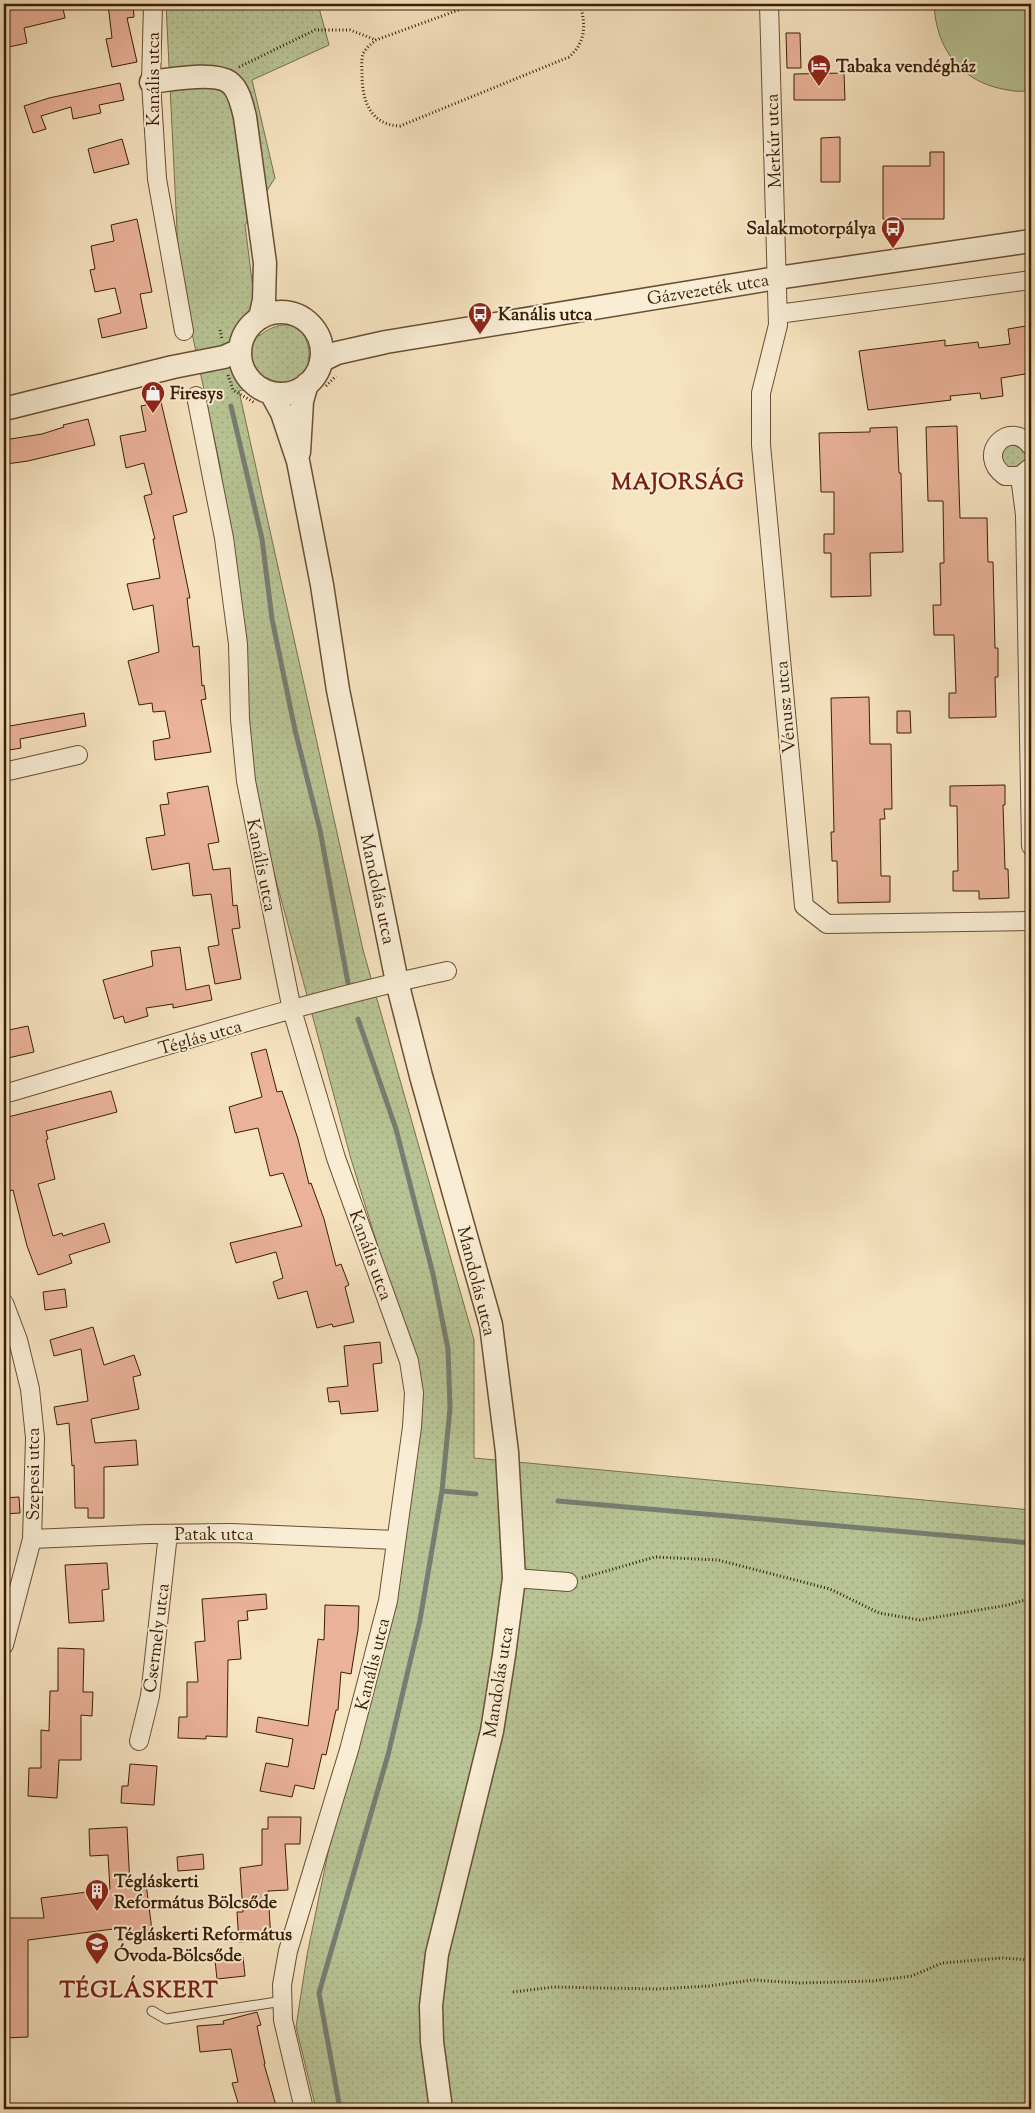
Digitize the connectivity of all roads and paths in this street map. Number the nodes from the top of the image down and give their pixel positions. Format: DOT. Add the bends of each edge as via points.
graph roads {
  1 [pos="153,4"];
  2 [pos="475,4"];
  3 [pos="580,4"];
  4 [pos="769,4"];
  5 [pos="376,40"];
  6 [pos="228,81"];
  7 [pos="151,82"];
  8 [pos="1031,241"];
  9 [pos="264,263"];
  10 [pos="777,278"];
  11 [pos="1031,280"];
  12 [pos="292,314"];
  13 [pos="778,314"];
  14 [pos="260,318"];
  15 [pos="184,332"];
  16 [pos="317,334"];
  17 [pos="386,342"];
  18 [pos="240,350"];
  19 [pos="321,361"];
  20 [pos="172,367"];
  21 [pos="250,379"];
  22 [pos="308,384"];
  23 [pos="271,393"];
  24 [pos="196,396"];
  25 [pos="4,409"];
  26 [pos="1031,446"];
  27 [pos="298,461"];
  28 [pos="1026,472"];
  29 [pos="78,755"];
  30 [pos="4,772"];
  31 [pos="1031,846"];
  32 [pos="1031,921"];
  33 [pos="447,971"];
  34 [pos="397,982"];
  35 [pos="292,1010"];
  36 [pos="4,1094"];
  37 [pos="4,1303"];
  38 [pos="168,1534"];
  39 [pos="32,1539"];
  40 [pos="396,1540"];
  41 [pos="514,1578"];
  42 [pos="568,1582"];
  43 [pos="1031,1598"];
  44 [pos="4,1645"];
  45 [pos="139,1741"];
  46 [pos="1031,1960"];
  47 [pos="513,1992"];
  48 [pos="283,2001"];
  49 [pos="152,2011"];
  50 [pos="304,2109"];
  51 [pos="441,2109"];
  1 -- 7 [label="street, Kanális utca"];
  2 -- 5 [label="path"];
  3 -- 5 [label="path" via="582,42 569,57 400,126 383,123 364,98 363,54"];
  4 -- 10 [label="street, Merkúr utca"];
  5 -- 6 [label="path" via="350,30 315,30 241,64"];
  6 -- 7 [label="street" via="214,77"];
  6 -- 9 [label="street" via="240,98 245,117"];
  7 -- 15 [label="street, Kanális utca" via="158,179"];
  8 -- 10 [label="street, Gázvezeték utca"];
  9 -- 12 [label="street" via="280,298"];
  9 -- 14 [label="street" via="264,300"];
  10 -- 13 [label="street, Vénusz utca"];
  10 -- 17 [label="street, Gázvezeték utca"];
  11 -- 13 [label="street"];
  12 -- 14 [label="street" via="281,312"];
  12 -- 16 [label="street" via="307,321"];
  13 -- 32 [label="street, Vénusz utca" via="778,326 761,393 761,445 804,906 827,924"];
  14 -- 18 [label="street" via="243,337"];
  16 -- 17 [label="street, Gázvezeték utca" via="335,339"];
  16 -- 19 [label="street" via="322,347"];
  17 -- 19 [label="street, Gázvezeték utca" via="337,353"];
  18 -- 20 [label="street" via="224,357"];
  18 -- 21 [label="street" via="242,365"];
  19 -- 22 [label="street"];
  20 -- 21 [label="street" via="226,370"];
  20 -- 25 [label="street"];
  21 -- 23 [label="street"];
  22 -- 23 [label="street" via="290,393"];
  22 -- 27 [label="street, Mandolás utca" via="302,401"];
  23 -- 27 [label="street, Mandolás utca" via="282,413"];
  24 -- 35 [label="street, Kanális utca" via="224,538 238,644 246,781"];
  26 -- 28 [label="street" via="1022,437 1007,436 993,452 999,472 1005,476"];
  27 -- 34 [label="street, Mandolás utca" via="338,690"];
  28 -- 31 [label="street"];
  29 -- 30 [label="street"];
  33 -- 34 [label="street, Téglás utca"];
  34 -- 35 [label="street, Téglás utca"];
  34 -- 41 [label="street, Mandolás utca" via="491,1325 508,1452"];
  35 -- 36 [label="street, Téglás utca"];
  35 -- 40 [label="street, Kanális utca" via="336,1158 409,1361 414,1393 412,1427"];
  37 -- 39 [label="street, Szepesi utca" via="18,1340 30,1388 34,1438"];
  38 -- 39 [label="street, Patak utca"];
  38 -- 40 [label="street, Patak utca" via="231,1533"];
  38 -- 45 [label="street, Csermely utca" via="150,1696"];
  39 -- 44 [label="street, Szepesi utca"];
  40 -- 48 [label="street, Kanális utca" via="388,1601 350,1750 288,1951 282,1985"];
  41 -- 42 [label="street"];
  41 -- 51 [label="street, Mandolás utca" via="492,1731 437,1954 431,2006"];
  42 -- 43 [label="path" via="654,1557 718,1560 830,1589 879,1613 920,1620"];
  46 -- 47 [label="path" via="1002,1958 942,1963 912,1976 873,1981 800,1983 753,1980 709,1986 554,1987"];
  48 -- 49 [label="lane" via="166,2020"];
  48 -- 50 [label="street, Kanális utca" via="284,2020"];
}
